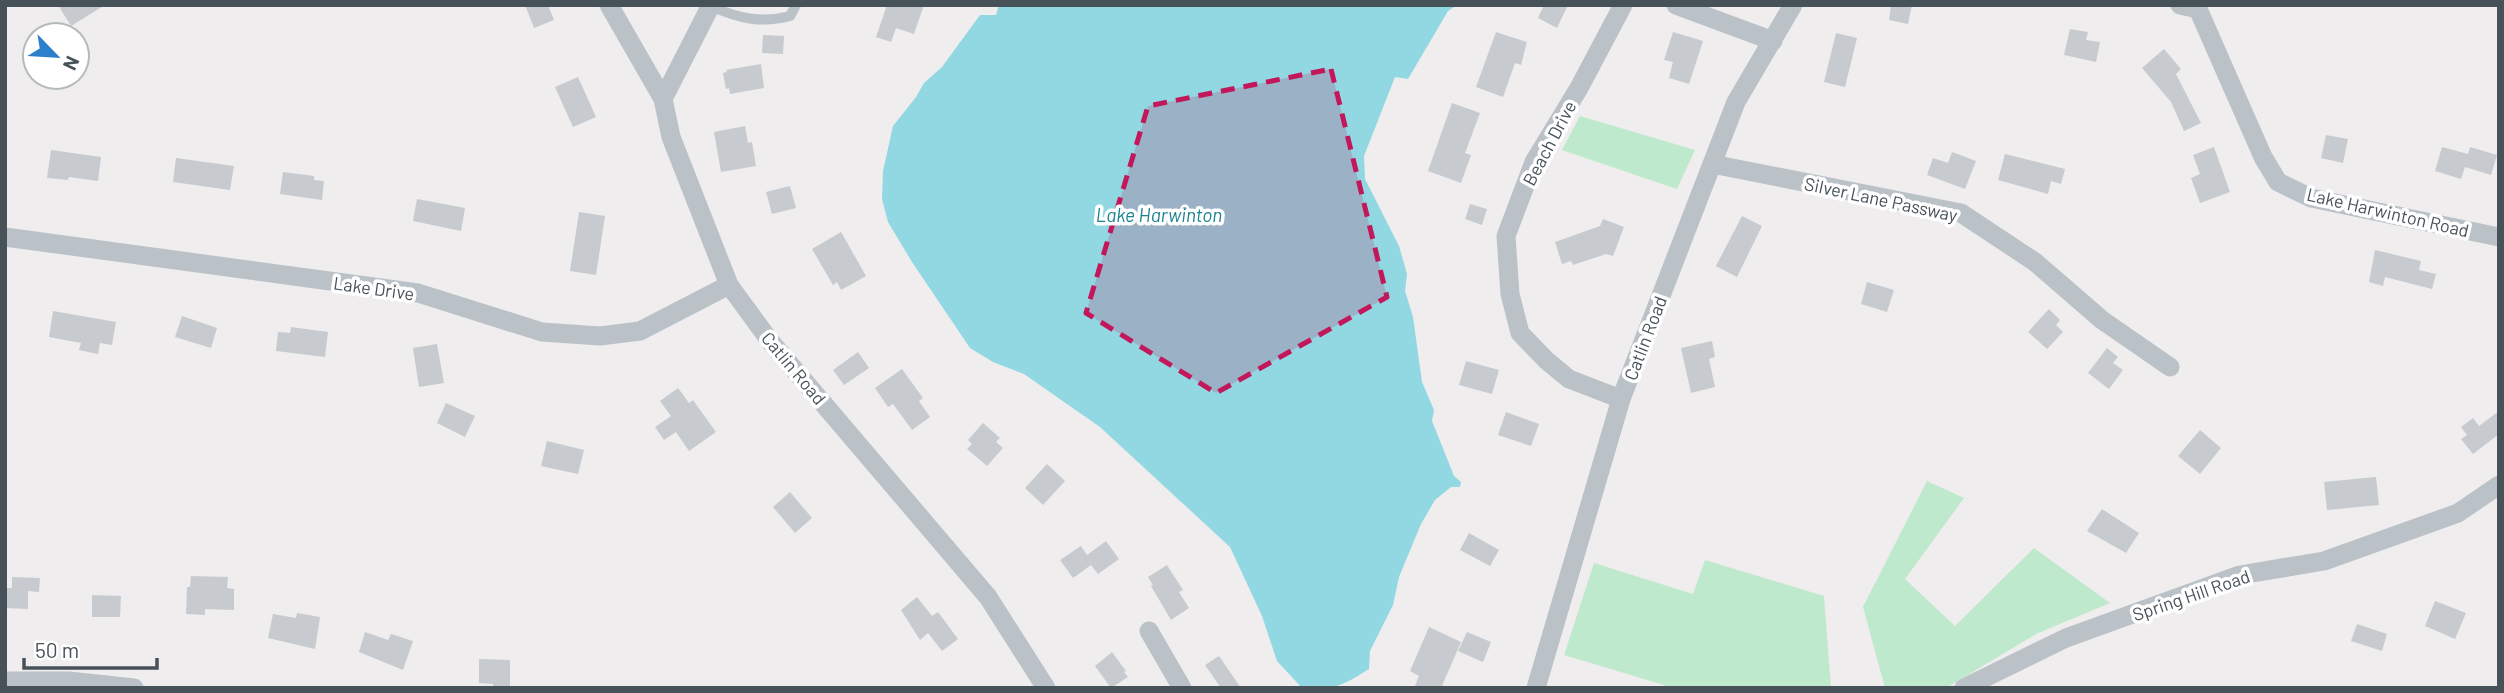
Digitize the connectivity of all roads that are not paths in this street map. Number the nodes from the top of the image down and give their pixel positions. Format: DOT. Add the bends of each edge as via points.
graph roads {
  1 [pos="609,5"];
  2 [pos="710,5"];
  3 [pos="796,5"];
  4 [pos="1623,5"];
  5 [pos="1676,5"];
  6 [pos="1793,5"];
  7 [pos="2192,6"];
  8 [pos="1773,41"];
  9 [pos="663,99"];
  10 [pos="1712,164"];
  11 [pos="5,237"];
  12 [pos="2499,237"];
  13 [pos="729,285"];
  14 [pos="2170,367"];
  15 [pos="1621,399"];
  16 [pos="2499,485"];
  17 [pos="1149,631"];
  18 [pos="5,681"];
  19 [pos="134,688"];
  20 [pos="1046,688"];
  21 [pos="1182,688"];
  22 [pos="1536,688"];
  23 [pos="1964,688"];
  1 -- 9 [label="street, Catlin Road"];
  2 -- 3 [label="lane" via="753,21 790,16"];
  2 -- 9 [label="street"];
  4 -- 15 [label="street, Beach Drive" via="1534,162 1506,236 1510,294 1520,334 1569,379"];
  5 -- 8 [label="street"];
  6 -- 8 [label="street, Catlin Road"];
  7 -- 12 [label="street, Lake Harwinton Road" via="2278,182 2311,198"];
  8 -- 10 [label="street, Catlin Road" via="1736,102"];
  9 -- 13 [label="street, Catlin Road" via="671,137"];
  10 -- 14 [label="street, Silver Lane Passway" via="1961,213 2035,262 2102,320"];
  10 -- 15 [label="street, Catlin Road"];
  11 -- 13 [label="street, Lake Drive" via="418,293 541,331 600,337 640,331"];
  13 -- 20 [label="street, Catlin Road" via="770,341 988,597"];
  15 -- 22 [label="street, Catlin Road"];
  16 -- 23 [label="street, Spring Hill Road" via="2458,513 2324,561 2240,575 2066,638"];
  17 -- 21 [label="street"];
  18 -- 19 [label="street"];
}
